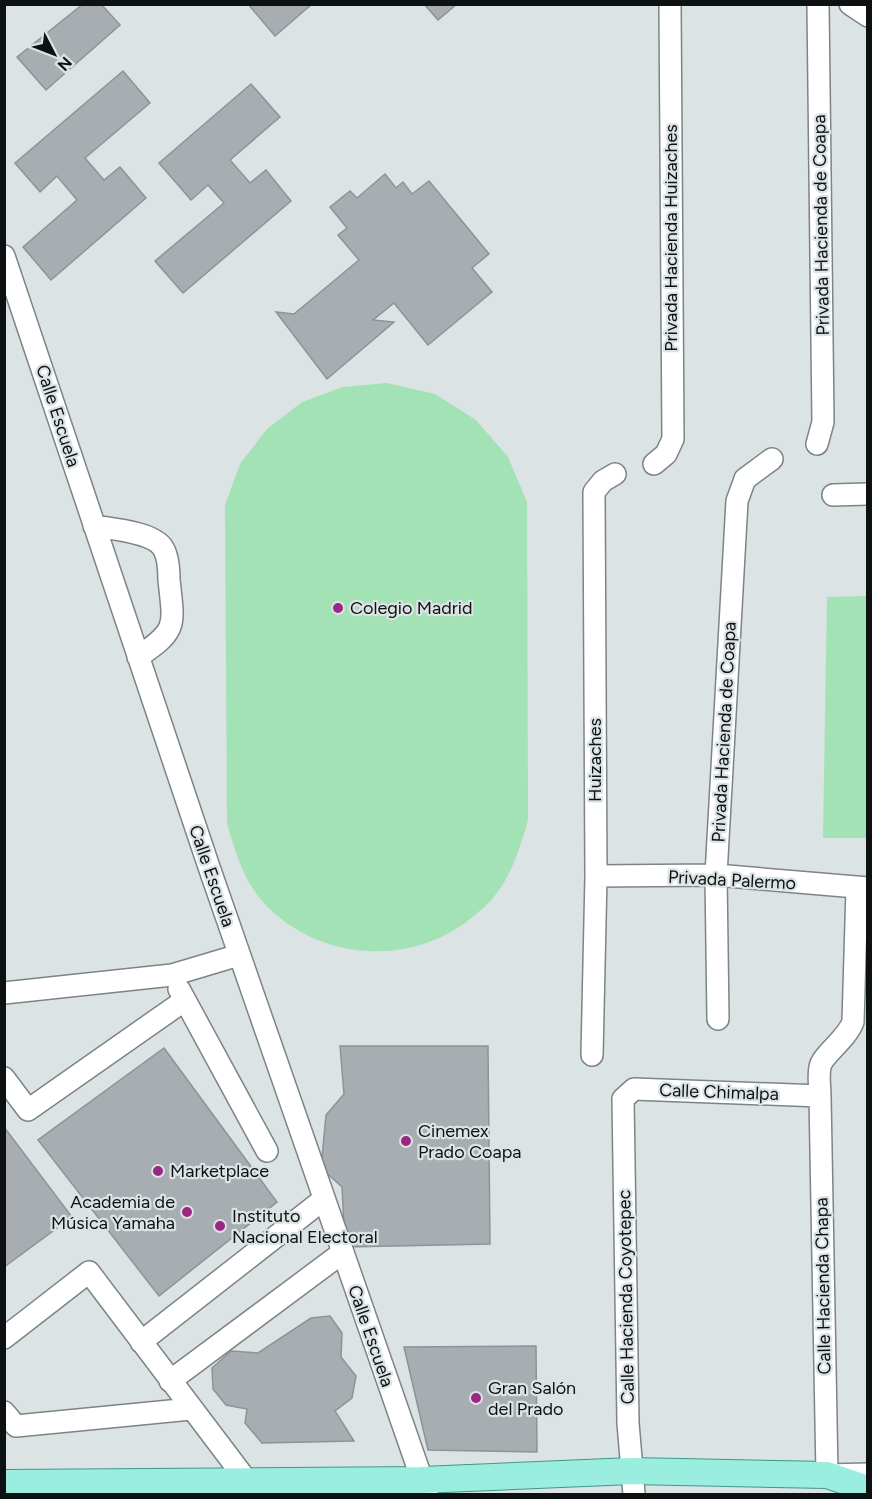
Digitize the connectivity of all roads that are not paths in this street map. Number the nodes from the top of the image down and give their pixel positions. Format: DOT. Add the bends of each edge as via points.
graph roads {
  1 [pos="670,4"];
  2 [pos="818,4"];
  3 [pos="850,4"];
  4 [pos="867,16"];
  5 [pos="4,256"];
  6 [pos="817,444"];
  7 [pos="772,459"];
  8 [pos="654,464"];
  9 [pos="615,474"];
  10 [pos="867,494"];
  11 [pos="833,495"];
  12 [pos="94,526"];
  13 [pos="138,657"];
  14 [pos="716,875"];
  15 [pos="596,876"];
  16 [pos="862,888"];
  17 [pos="239,955"];
  18 [pos="172,975"];
  19 [pos="4,993"];
  20 [pos="185,1000"];
  21 [pos="718,1019"];
  22 [pos="860,1022"];
  23 [pos="592,1055"];
  24 [pos="4,1078"];
  25 [pos="820,1096"];
  26 [pos="623,1099"];
  27 [pos="267,1151"];
  28 [pos="324,1199"];
  29 [pos="342,1253"];
  30 [pos="4,1338"];
  31 [pos="141,1342"];
  32 [pos="170,1381"];
  33 [pos="191,1409"];
  34 [pos="4,1412"];
  35 [pos="867,1474"];
  36 [pos="827,1475"];
  37 [pos="248,1481"];
  38 [pos="4,1483"];
  39 [pos="633,1483"];
  40 [pos="424,1487"];
  41 [pos="867,1490"];
  1 -- 8 [label="street, Privada Hacienda Huizaches" via="672,439 666,454"];
  2 -- 6 [label="street, Privada Hacienda de Coapa" via="823,422"];
  3 -- 4 [label="street"];
  5 -- 12 [label="street, Calle Escuela"];
  7 -- 14 [label="street, Privada Hacienda de Coapa" via="745,480 737,501"];
  9 -- 15 [label="street, Huizaches" via="594,492"];
  10 -- 11 [label="street"];
  12 -- 13 [label="street, Calle Escuela"];
  12 -- 13 [label="street" via="148,537 163,548 173,619 160,642"];
  13 -- 17 [label="street, Calle Escuela"];
  14 -- 15 [label="street, Privada Palermo"];
  14 -- 16 [label="street, Privada Palermo"];
  14 -- 21 [label="street, Privada Hacienda de Coapa"];
  15 -- 23 [label="street, Huizaches"];
  16 -- 22 [label="street"];
  17 -- 18 [label="street"];
  17 -- 28 [label="street, Calle Escuela"];
  18 -- 19 [label="street"];
  18 -- 20 [label="street"];
  20 -- 24 [label="street" via="28,1110"];
  20 -- 27 [label="street"];
  22 -- 25 [label="street, Calle Hacienda Chapa" via="820,1066"];
  25 -- 26 [label="street, Calle Chimalpa" via="634,1089"];
  25 -- 36 [label="street, Calle Hacienda Chapa"];
  26 -- 39 [label="street, Calle Hacienda Coyotepec" via="628,1411"];
  28 -- 29 [label="street, Calle Escuela"];
  28 -- 31 [label="street"];
  29 -- 32 [label="street"];
  29 -- 40 [label="street, Calle Escuela"];
  30 -- 31 [label="street" via="89,1272"];
  31 -- 32 [label="street"];
  32 -- 33 [label="street"];
  33 -- 34 [label="street" via="16,1426"];
  33 -- 37 [label="street"];
  35 -- 36 [label="street"];
  36 -- 39 [label="main road"];
  36 -- 41 [label="main road"];
  37 -- 38 [label="main road"];
  37 -- 40 [label="main road"];
  39 -- 40 [label="main road"];
}
